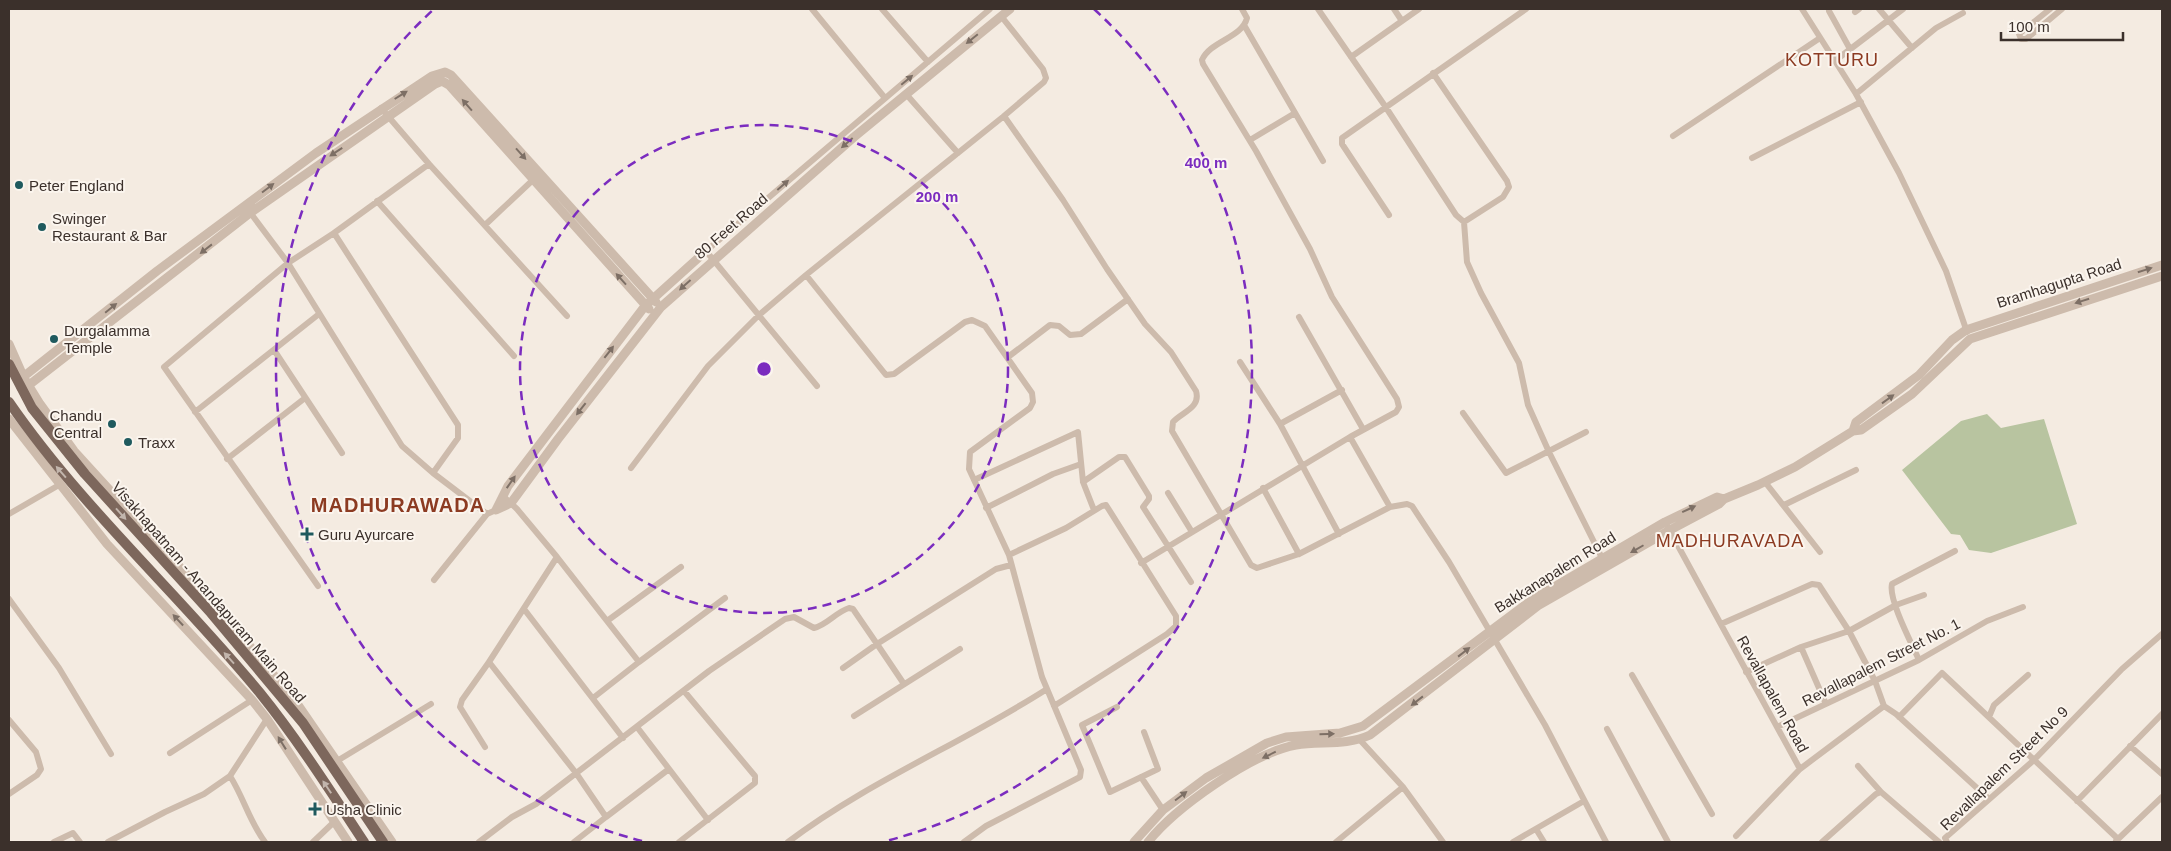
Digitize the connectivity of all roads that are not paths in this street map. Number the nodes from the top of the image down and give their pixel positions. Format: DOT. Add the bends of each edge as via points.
graph roads {
  1 [pos="812,9"];
  2 [pos="882,9"];
  3 [pos="990,9"];
  4 [pos="1010,9"];
  5 [pos="1242,9"];
  6 [pos="1318,9"];
  7 [pos="1394,9"];
  8 [pos="1420,9"];
  9 [pos="1526,9"];
  10 [pos="1802,9"];
  11 [pos="1879,9"];
  12 [pos="1903,9"];
  13 [pos="2050,9"];
  14 [pos="2062,9"];
  15 [pos="1829,11"];
  16 [pos="1963,13"];
  17 [pos="1001,16"];
  18 [pos="1402,21"];
  19 [pos="1888,21"];
  20 [pos="1244,26"];
  21 [pos="1820,38"];
  22 [pos="1912,48"];
  23 [pos="1850,50"];
  24 [pos="1351,57"];
  25 [pos="1836,60"];
  26 [pos="928,62"];
  27 [pos="1433,73"];
  28 [pos="906,94"];
  29 [pos="1856,94"];
  30 [pos="885,98"];
  31 [pos="1861,102"];
  32 [pos="1385,106"];
  33 [pos="382,108"];
  34 [pos="1295,113"];
  35 [pos="388,116"];
  36 [pos="1004,116"];
  37 [pos="1672,136"];
  38 [pos="1250,140"];
  39 [pos="958,154"];
  40 [pos="1752,158"];
  41 [pos="1323,161"];
  42 [pos="429,164"];
  43 [pos="536,177"];
  44 [pos="377,201"];
  45 [pos="247,209"];
  46 [pos="1389,215"];
  47 [pos="1464,222"];
  48 [pos="485,225"];
  49 [pos="334,233"];
  50 [pos="706,251"];
  51 [pos="714,259"];
  52 [pos="288,263"];
  53 [pos="2162,265"];
  54 [pos="806,275"];
  55 [pos="2162,276"];
  56 [pos="1128,299"];
  57 [pos="649,302"];
  58 [pos="661,307"];
  59 [pos="319,314"];
  60 [pos="654,315"];
  61 [pos="759,315"];
  62 [pos="567,316"];
  63 [pos="1300,317"];
  64 [pos="1966,330"];
  65 [pos="1970,340"];
  66 [pos="9,344"];
  67 [pos="274,350"];
  68 [pos="514,356"];
  69 [pos="1008,356"];
  70 [pos="1240,362"];
  71 [pos="9,364"];
  72 [pos="23,383"];
  73 [pos="817,386"];
  74 [pos="1342,390"];
  75 [pos="305,398"];
  76 [pos="9,402"];
  77 [pos="195,412"];
  78 [pos="1463,413"];
  79 [pos="9,419"];
  80 [pos="1280,424"];
  81 [pos="1363,429"];
  82 [pos="1853,431"];
  83 [pos="1586,432"];
  84 [pos="1350,437"];
  85 [pos="1549,452"];
  86 [pos="342,453"];
  87 [pos="227,459"];
  88 [pos="1081,464"];
  89 [pos="1304,464"];
  90 [pos="631,468"];
  91 [pos="1856,470"];
  92 [pos="433,473"];
  93 [pos="974,480"];
  94 [pos="1082,482"];
  95 [pos="1765,482"];
  96 [pos="59,486"];
  97 [pos="1263,488"];
  98 [pos="1168,493"];
  99 [pos="503,496"];
  100 [pos="511,504"];
  101 [pos="1784,505"];
  102 [pos="1390,507"];
  103 [pos="986,508"];
  104 [pos="496,510"];
  105 [pos="1094,510"];
  106 [pos="9,514"];
  107 [pos="487,514"];
  108 [pos="1219,515"];
  109 [pos="1667,526"];
  110 [pos="1192,532"];
  111 [pos="1339,534"];
  112 [pos="1168,546"];
  113 [pos="1955,551"];
  114 [pos="1820,552"];
  115 [pos="1299,554"];
  116 [pos="1009,555"];
  117 [pos="557,557"];
  118 [pos="1602,558"];
  119 [pos="1141,563"];
  120 [pos="1011,565"];
  121 [pos="681,567"];
  122 [pos="434,580"];
  123 [pos="1191,582"];
  124 [pos="318,586"];
  125 [pos="1924,595"];
  126 [pos="725,598"];
  127 [pos="9,599"];
  128 [pos="1896,605"];
  129 [pos="2023,607"];
  130 [pos="524,609"];
  131 [pos="607,621"];
  132 [pos="1721,624"];
  133 [pos="1849,631"];
  134 [pos="1489,632"];
  135 [pos="2162,634"];
  136 [pos="1494,641"];
  137 [pos="877,644"];
  138 [pos="1801,648"];
  139 [pos="960,649"];
  140 [pos="1918,660"];
  141 [pos="489,662"];
  142 [pos="639,662"];
  143 [pos="843,668"];
  144 [pos="1746,672"];
  145 [pos="1632,675"];
  146 [pos="2028,675"];
  147 [pos="1874,681"];
  148 [pos="904,684"];
  149 [pos="1047,689"];
  150 [pos="684,691"];
  151 [pos="593,698"];
  152 [pos="252,700"];
  153 [pos="431,704"];
  154 [pos="1826,704"];
  155 [pos="1054,706"];
  156 [pos="1884,706"];
  157 [pos="1118,708"];
  158 [pos="2162,714"];
  159 [pos="854,716"];
  160 [pos="1899,717"];
  161 [pos="1989,717"];
  162 [pos="267,719"];
  163 [pos="9,720"];
  164 [pos="636,727"];
  165 [pos="1777,727"];
  166 [pos="1607,729"];
  167 [pos="1144,732"];
  168 [pos="623,738"];
  169 [pos="1360,740"];
  170 [pos="2130,746"];
  171 [pos="485,747"];
  172 [pos="170,753"];
  173 [pos="111,754"];
  174 [pos="2034,760"];
  175 [pos="337,761"];
  176 [pos="1858,766"];
  177 [pos="669,769"];
  178 [pos="1800,769"];
  179 [pos="576,772"];
  180 [pos="2162,774"];
  181 [pos="230,776"];
  182 [pos="1141,777"];
  183 [pos="1403,787"];
  184 [pos="1881,792"];
  185 [pos="9,794"];
  186 [pos="2162,797"];
  187 [pos="1989,799"];
  188 [pos="1584,801"];
  189 [pos="2077,801"];
  190 [pos="1163,810"];
  191 [pos="1712,814"];
  192 [pos="606,818"];
  193 [pos="708,820"];
  194 [pos="334,822"];
  195 [pos="1536,828"];
  196 [pos="1736,836"];
  197 [pos="2116,841"];
  198 [pos="54,842"];
  199 [pos="80,842"];
  200 [pos="108,842"];
  201 [pos="265,842"];
  202 [pos="313,842"];
  203 [pos="348,842"];
  204 [pos="364,842"];
  205 [pos="383,842"];
  206 [pos="392,842"];
  207 [pos="479,842"];
  208 [pos="574,842"];
  209 [pos="679,842"];
  210 [pos="788,842"];
  211 [pos="964,842"];
  212 [pos="1134,842"];
  213 [pos="1148,842"];
  214 [pos="1336,842"];
  215 [pos="1443,842"];
  216 [pos="1513,842"];
  217 [pos="1544,842"];
  218 [pos="1606,842"];
  219 [pos="1668,842"];
  220 [pos="1822,842"];
  221 [pos="1939,842"];
  222 [pos="1947,842"];
  1 -- 30 [label="street"];
  2 -- 26 [label="street"];
  3 -- 26 [label="street"];
  4 -- 17 [label="street, 80 Feet Road"];
  5 -- 20 [label="street" via="1247,18"];
  6 -- 24 [label="street"];
  7 -- 18 [label="street"];
  8 -- 18 [label="street"];
  9 -- 27 [label="street"];
  10 -- 21 [label="street"];
  11 -- 19 [label="street"];
  12 -- 19 [label="street"];
  13 -- 14 [label="street" via="2019,34 2021,39 2026,39"];
  15 -- 23 [label="street"];
  16 -- 22 [label="street" via="1944,23"];
  17 -- 28 [label="street, 80 Feet Road, one-way"];
  17 -- 36 [label="street" via="1043,69 1046,78"];
  18 -- 24 [label="street"];
  19 -- 22 [label="street"];
  19 -- 23 [label="street"];
  20 -- 34 [label="street"];
  20 -- 38 [label="street" via="1207,52 1202,60"];
  21 -- 25 [label="street"];
  21 -- 37 [label="street"];
  22 -- 29 [label="street"];
  23 -- 25 [label="street"];
  24 -- 32 [label="street"];
  25 -- 29 [label="street"];
  30 -- 26 [label="street, one-way"];
  27 -- 32 [label="street"];
  27 -- 47 [label="street" via="1509,187 1503,197"];
  28 -- 39 [label="street"];
  28 -- 51 [label="street, 80 Feet Road, one-way"];
  29 -- 31 [label="street"];
  50 -- 30 [label="street, one-way"];
  31 -- 40 [label="street"];
  31 -- 64 [label="street" via="1946,271"];
  32 -- 46 [label="street" via="1344,135 1341,141"];
  32 -- 47 [label="street" via="1456,215"];
  33 -- 35 [label="street"];
  33 -- 43 [label="street, one-way" via="437,73 445,72 451,75"];
  45 -- 33 [label="street, one-way"];
  34 -- 38 [label="street"];
  34 -- 41 [label="street"];
  35 -- 42 [label="street"];
  43 -- 35 [label="street, one-way" via="445,82 435,84"];
  35 -- 45 [label="street, one-way"];
  36 -- 39 [label="street"];
  36 -- 56 [label="street"];
  38 -- 81 [label="street" via="1310,248 1332,297 1397,399 1399,408 1396,412"];
  39 -- 54 [label="street"];
  42 -- 44 [label="street"];
  42 -- 48 [label="street"];
  43 -- 48 [label="street"];
  43 -- 57 [label="street"];
  44 -- 49 [label="street"];
  44 -- 68 [label="street"];
  45 -- 52 [label="street"];
  45 -- 72 [label="street" via="157,271"];
  47 -- 85 [label="street" via="1467,262 1519,363 1524,395"];
  48 -- 62 [label="street"];
  49 -- 52 [label="street"];
  49 -- 92 [label="street" via="458,425 458,438"];
  50 -- 51 [label="street"];
  50 -- 57 [label="street"];
  51 -- 58 [label="street, 80 Feet Road, one-way"];
  51 -- 61 [label="street"];
  52 -- 59 [label="street"];
  52 -- 77 [label="street" via="164,367"];
  64 -- 53 [label="street, Bramhagupta Road, one-way"];
  54 -- 61 [label="street"];
  54 -- 69 [label="street" via="886,376 894,374 972,320 985,326"];
  55 -- 65 [label="street, Bramhagupta Road, one-way"];
  56 -- 69 [label="street" via="1080,334 1070,336 1059,326 1050,325"];
  56 -- 108 [label="street" via="1145,324 1171,352 1196,391 1194,406 1175,419 1171,426"];
  57 -- 58 [label="street"];
  57 -- 60 [label="street"];
  99 -- 57 [label="street, one-way"];
  58 -- 60 [label="street, 80 Feet Road"];
  59 -- 67 [label="street"];
  59 -- 92 [label="street" via="402,446"];
  60 -- 100 [label="street, 80 Feet Road, one-way"];
  61 -- 73 [label="street"];
  61 -- 90 [label="street" via="708,366"];
  63 -- 74 [label="street"];
  64 -- 65 [label="street"];
  82 -- 64 [label="street, one-way" via="1856,422 1919,375"];
  65 -- 82 [label="street, Bakkanapalem Road" via="1912,394 1861,430"];
  66 -- 72 [label="street"];
  67 -- 75 [label="street"];
  67 -- 77 [label="street"];
  69 -- 93 [label="street" via="1032,393 1033,402 1030,408 970,452 969,469"];
  70 -- 80 [label="street"];
  71 -- 72 [label="main road, Visakhapatnam - Anandapuram Main Road"];
  72 -- 175 [label="street" via="74,451 229,621 296,702"];
  72 -- 205 [label="main road, Visakhapatnam - Anandapuram Main Road, one-way" via="32,408 85,474 270,681 303,723"];
  74 -- 80 [label="street"];
  74 -- 81 [label="street"];
  75 -- 86 [label="street"];
  75 -- 87 [label="street"];
  204 -- 76 [label="main road, Visakhapatnam - Anandapuram Main Road, one-way" via="260,693 62,473"];
  77 -- 87 [label="street"];
  78 -- 85 [label="street" via="1506,473"];
  79 -- 96 [label="street"];
  80 -- 89 [label="street"];
  81 -- 84 [label="street"];
  82 -- 95 [label="street, Bakkanapalem Road"];
  83 -- 85 [label="street"];
  84 -- 89 [label="street"];
  84 -- 102 [label="street"];
  85 -- 118 [label="street"];
  87 -- 124 [label="street"];
  88 -- 93 [label="street" via="1080,437 1075,431"];
  88 -- 94 [label="street"];
  88 -- 103 [label="street" via="1053,474"];
  89 -- 97 [label="street"];
  89 -- 111 [label="street"];
  91 -- 101 [label="street"];
  92 -- 107 [label="street"];
  93 -- 103 [label="street"];
  94 -- 105 [label="street"];
  94 -- 112 [label="street" via="1119,457 1126,457 1148,496 1143,507"];
  95 -- 101 [label="street"];
  95 -- 109 [label="street, Bakkanapalem Road" via="1724,499 1717,497"];
  96 -- 106 [label="street"];
  152 -- 96 [label="street, one-way" via="107,544"];
  97 -- 108 [label="street"];
  97 -- 115 [label="street"];
  98 -- 110 [label="street"];
  99 -- 100 [label="street"];
  99 -- 104 [label="street"];
  100 -- 104 [label="street"];
  100 -- 117 [label="street"];
  101 -- 114 [label="street"];
  102 -- 111 [label="street"];
  102 -- 134 [label="street" via="1407,504 1416,509"];
  103 -- 116 [label="street"];
  104 -- 107 [label="street"];
  105 -- 116 [label="street" via="1066,528"];
  105 -- 119 [label="street" via="1106,506"];
  107 -- 122 [label="street"];
  108 -- 110 [label="street"];
  108 -- 115 [label="street" via="1251,565 1257,568"];
  109 -- 118 [label="street, Bakkanapalem Road"];
  109 -- 132 [label="street, Revallapalem Road"];
  109 -- 136 [label="street, one-way" via="1539,605"];
  110 -- 112 [label="street"];
  111 -- 115 [label="street"];
  112 -- 119 [label="street"];
  112 -- 123 [label="street"];
  113 -- 128 [label="street" via="1892,584 1890,588"];
  116 -- 120 [label="street"];
  117 -- 130 [label="street"];
  117 -- 131 [label="street"];
  118 -- 134 [label="street, Bakkanapalem Road" via="1515,610"];
  119 -- 155 [label="street" via="1176,616 1176,626"];
  120 -- 137 [label="street" via="996,569"];
  120 -- 149 [label="street"];
  121 -- 131 [label="street"];
  125 -- 128 [label="street"];
  126 -- 142 [label="street"];
  127 -- 173 [label="street" via="59,668"];
  128 -- 133 [label="street"];
  128 -- 140 [label="street"];
  129 -- 140 [label="street, Revallapalem Street No. 1" via="1987,621"];
  130 -- 141 [label="street"];
  130 -- 151 [label="street"];
  131 -- 142 [label="street"];
  132 -- 133 [label="street" via="1812,584 1819,585"];
  132 -- 144 [label="street, Revallapalem Road"];
  133 -- 138 [label="street"];
  133 -- 147 [label="street"];
  134 -- 136 [label="street"];
  190 -- 134 [label="street, Bakkanapalem Road, one-way" via="1206,778 1267,743 1299,735 1340,733 1364,726"];
  135 -- 174 [label="street, Revallapalem Street No 9" via="2122,669"];
  136 -- 169 [label="street, one-way" via="1383,727"];
  136 -- 188 [label="street" via="1545,725"];
  137 -- 143 [label="street"];
  137 -- 148 [label="street"];
  137 -- 150 [label="street" via="849,608 820,627 814,628 794,617 785,619"];
  138 -- 144 [label="street"];
  138 -- 154 [label="street"];
  139 -- 148 [label="street"];
  140 -- 147 [label="street, Revallapalem Street No. 1"];
  141 -- 171 [label="street" via="460,707"];
  141 -- 179 [label="street"];
  142 -- 151 [label="street"];
  144 -- 165 [label="street, Revallapalem Road"];
  145 -- 191 [label="street"];
  146 -- 161 [label="street" via="1994,705"];
  147 -- 154 [label="street, Revallapalem Street No. 1"];
  147 -- 156 [label="street"];
  148 -- 159 [label="street"];
  149 -- 155 [label="street"];
  149 -- 210 [label="street" via="965,739 872,786"];
  150 -- 164 [label="street"];
  150 -- 193 [label="street" via="755,776 755,783"];
  151 -- 168 [label="street"];
  152 -- 162 [label="street"];
  152 -- 172 [label="street"];
  153 -- 175 [label="street"];
  154 -- 165 [label="street, Revallapalem Street No. 1"];
  155 -- 211 [label="street" via="1081,770 1080,777 986,826"];
  156 -- 160 [label="street"];
  156 -- 178 [label="street, Revallapalem Road"];
  157 -- 182 [label="street" via="1082,724 1110,792"];
  158 -- 170 [label="street"];
  160 -- 161 [label="street" via="1942,673"];
  160 -- 187 [label="street"];
  161 -- 174 [label="street"];
  162 -- 181 [label="street"];
  194 -- 162 [label="street, one-way"];
  163 -- 185 [label="street" via="36,752 41,769 38,775"];
  164 -- 168 [label="street"];
  164 -- 177 [label="street"];
  165 -- 178 [label="street, Revallapalem Road"];
  166 -- 219 [label="street"];
  167 -- 182 [label="street" via="1158,769"];
  168 -- 179 [label="street"];
  169 -- 183 [label="street"];
  169 -- 213 [label="street, one-way" via="1296,745 1270,754 1185,805"];
  170 -- 180 [label="street"];
  170 -- 189 [label="street"];
  174 -- 187 [label="street, Revallapalem Street No 9"];
  174 -- 189 [label="street"];
  175 -- 206 [label="street"];
  176 -- 184 [label="street"];
  177 -- 192 [label="street"];
  177 -- 193 [label="street"];
  178 -- 196 [label="street"];
  179 -- 192 [label="street"];
  179 -- 207 [label="street" via="536,804"];
  181 -- 200 [label="street" via="204,794"];
  181 -- 201 [label="street" via="248,816"];
  182 -- 190 [label="street"];
  183 -- 214 [label="street"];
  183 -- 215 [label="street"];
  184 -- 220 [label="street"];
  184 -- 221 [label="street"];
  186 -- 197 [label="street"];
  187 -- 222 [label="street, Revallapalem Street No 9" via="1945,838"];
  188 -- 195 [label="street"];
  188 -- 218 [label="street"];
  189 -- 197 [label="street"];
  190 -- 212 [label="street, Bakkanapalem Road"];
  192 -- 208 [label="street"];
  193 -- 209 [label="street"];
  194 -- 202 [label="street"];
  194 -- 203 [label="street"];
  195 -- 216 [label="street"];
  195 -- 217 [label="street"];
  198 -- 199 [label="street" via="73,833"];
}
